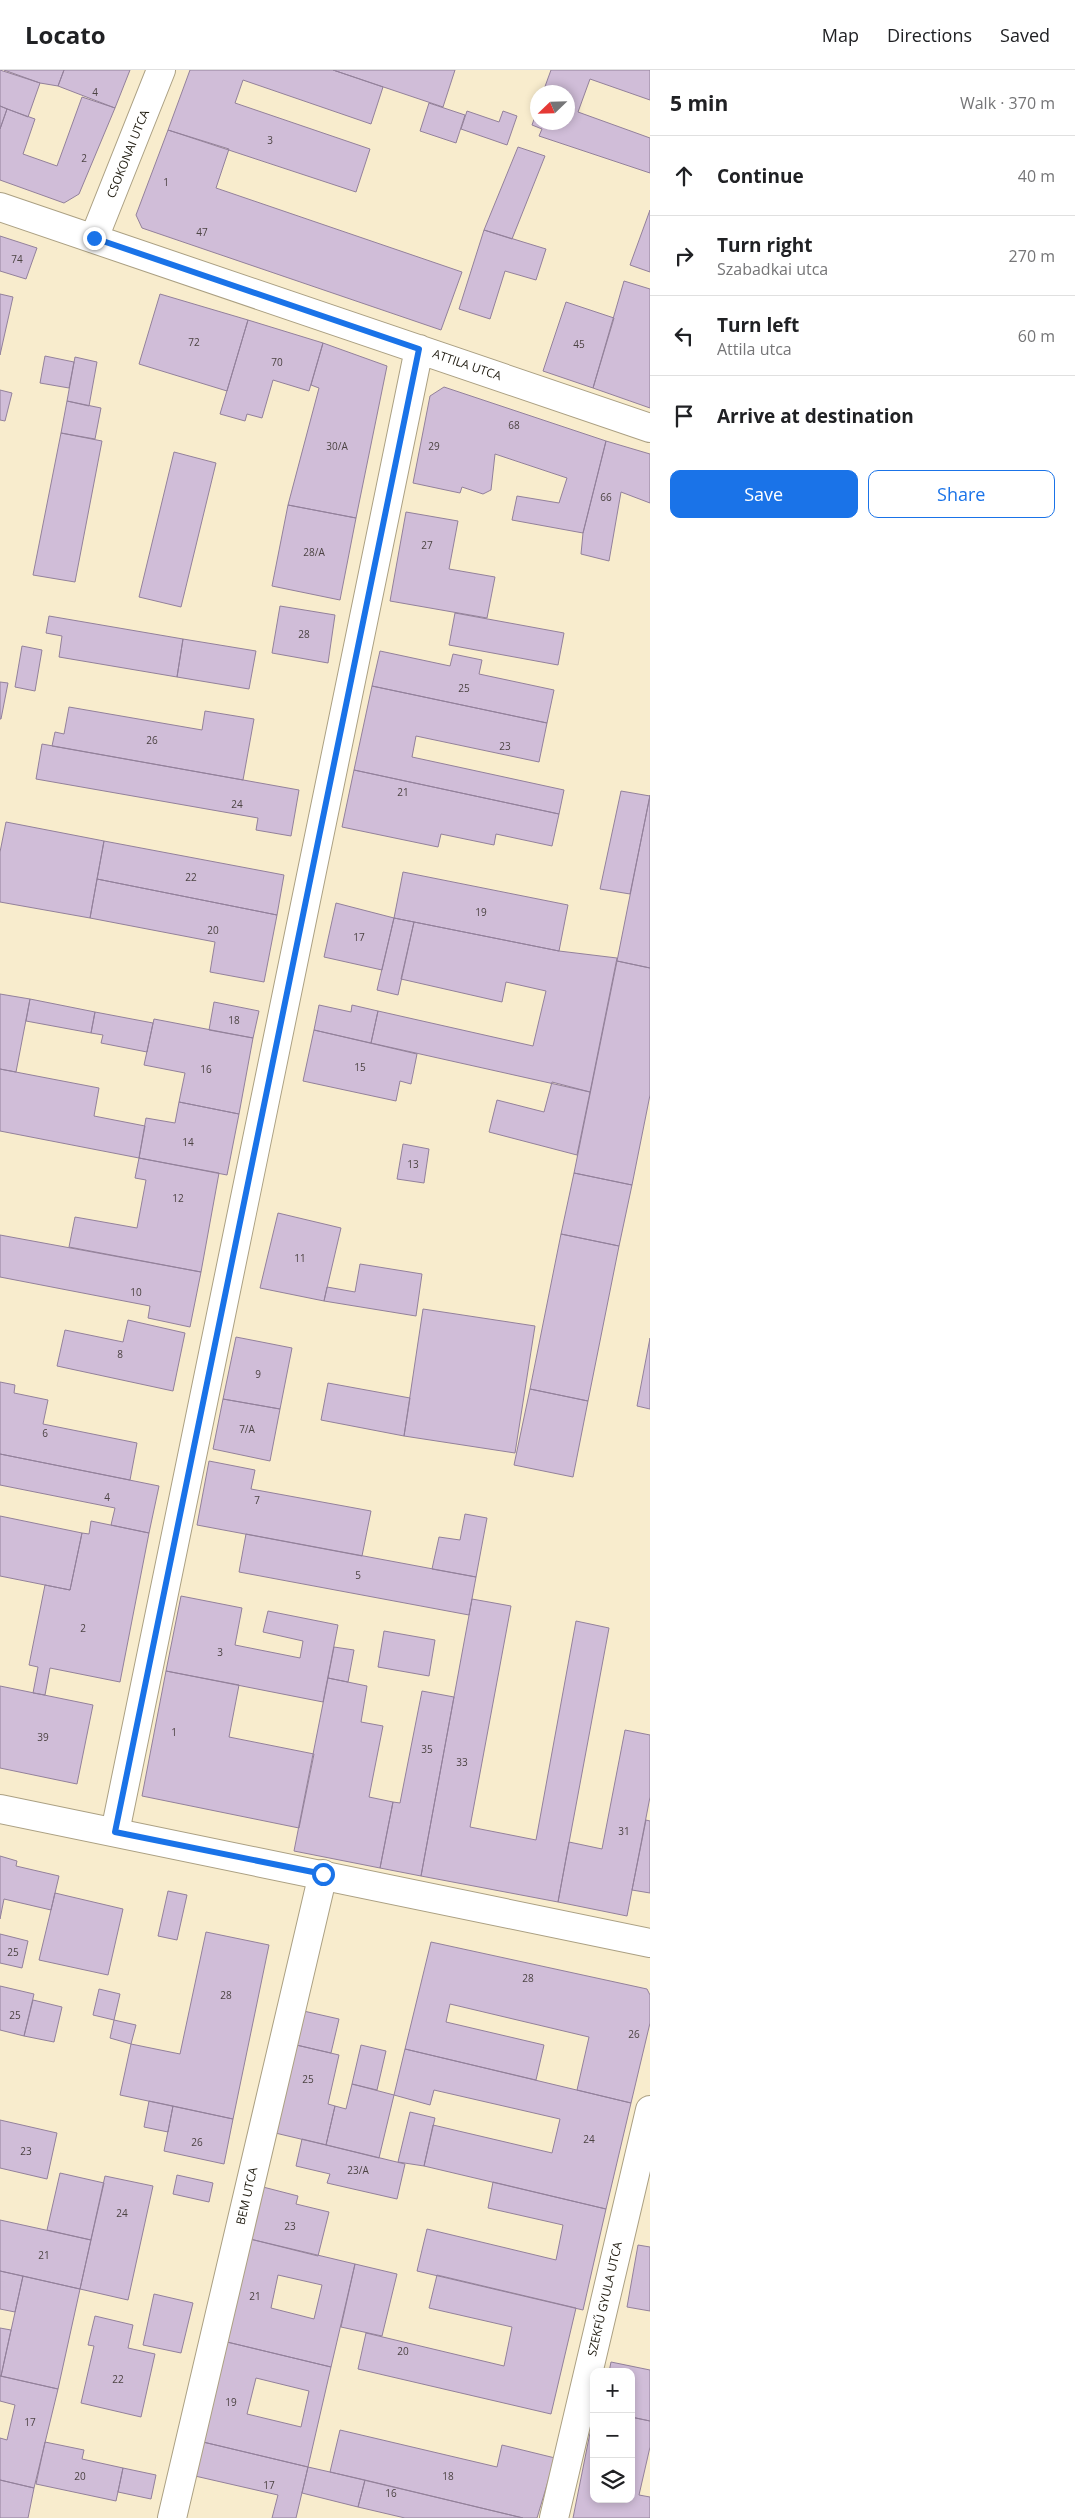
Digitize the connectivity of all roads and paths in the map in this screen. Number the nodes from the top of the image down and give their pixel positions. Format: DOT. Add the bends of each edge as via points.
graph roads {
  1 [pos="161,70"];
  2 [pos="0,207"];
  3 [pos="94,238"];
  4 [pos="419,349"];
  5 [pos="650,428"];
  6 [pos="0,1809"];
  7 [pos="115,1832"];
  8 [pos="323,1874"];
  9 [pos="650,1943"];
  10 [pos="650,2110"];
  11 [pos="172,2518"];
  12 [pos="554,2518"];
  1 -- 3 [label="street, CSOKONAI UTCA"];
  2 -- 3 [label="street, ATTILA UTCA"];
  3 -- 4 [label="street, ATTILA UTCA"];
  4 -- 5 [label="street, ATTILA UTCA"];
  4 -- 7 [label="street"];
  6 -- 7 [label="street"];
  7 -- 8 [label="street"];
  8 -- 9 [label="street"];
  8 -- 11 [label="street, BEM UTCA"];
  10 -- 12 [label="street, SZEKFŰ GYULA UTCA"];
}
